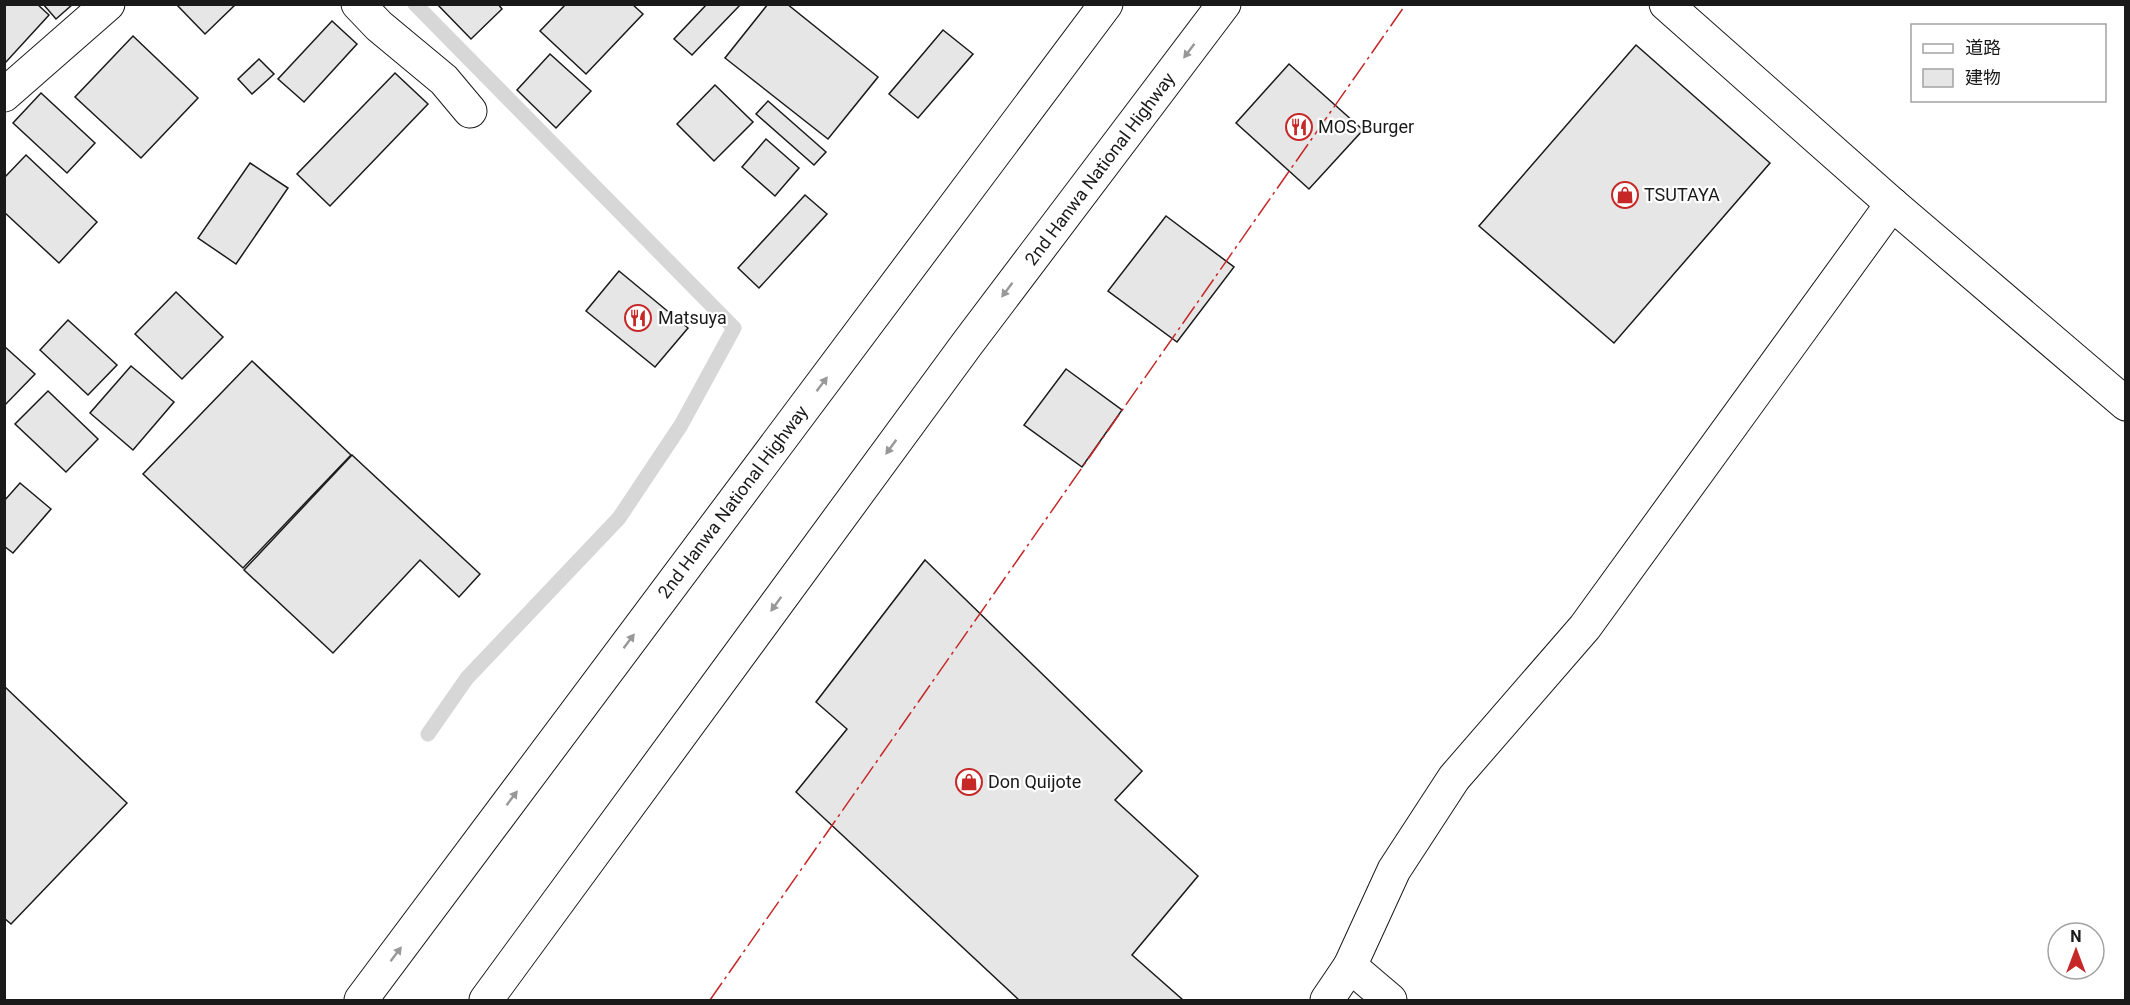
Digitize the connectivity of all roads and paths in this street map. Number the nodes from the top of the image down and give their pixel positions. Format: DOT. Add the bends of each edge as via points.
graph roads {
  1 [pos="108,4"];
  2 [pos="358,4"];
  3 [pos="1106,4"];
  4 [pos="1224,4"];
  5 [pos="1666,4"];
  6 [pos="4,95"];
  7 [pos="470,111"];
  8 [pos="1892,204"];
  9 [pos="2126,404"];
  10 [pos="1350,966"];
  11 [pos="361,1000"];
  12 [pos="486,1000"];
  13 [pos="1327,1000"];
  14 [pos="1390,1000"];
  1 -- 6 [label="main road"];
  2 -- 7 [label="main road" via="444,80"];
  11 -- 3 [label="main road, 2nd Hanwa National Highway, one-way"];
  4 -- 12 [label="main road, 2nd Hanwa National Highway, one-way" via="959,354"];
  5 -- 8 [label="main road"];
  8 -- 9 [label="main road"];
  8 -- 10 [label="main road" via="1585,627 1454,778 1394,870"];
  10 -- 13 [label="main road"];
  10 -- 14 [label="main road"];
}
